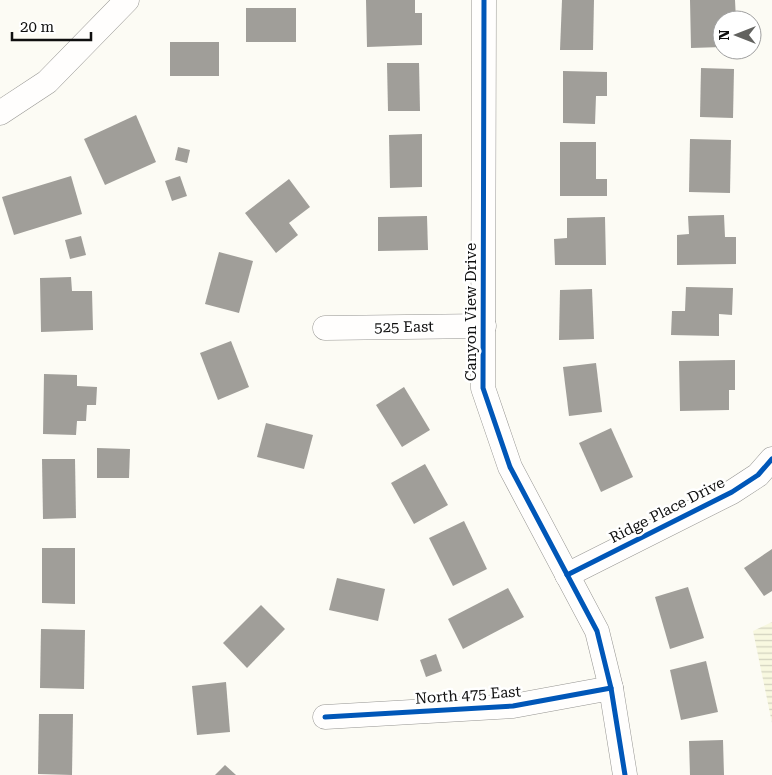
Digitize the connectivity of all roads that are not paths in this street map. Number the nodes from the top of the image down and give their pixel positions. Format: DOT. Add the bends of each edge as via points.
graph roads {
  1 [pos="127,0"];
  2 [pos="484,0"];
  3 [pos="0,113"];
  4 [pos="484,326"];
  5 [pos="325,328"];
  6 [pos="772,459"];
  7 [pos="567,575"];
  8 [pos="611,688"];
  9 [pos="325,716"];
  10 [pos="625,775"];
  1 -- 3 [label="street" via="47,82"];
  2 -- 4 [label="street, Canyon View Drive"];
  4 -- 5 [label="street, 525 East"];
  4 -- 7 [label="street, Canyon View Drive" via="483,388 510,467"];
  6 -- 7 [label="street, Ridge Place Drive" via="758,475 732,492"];
  7 -- 8 [label="street, Canyon View Drive" via="597,632"];
  8 -- 9 [label="street, North 475 East" via="513,706"];
  8 -- 10 [label="street, Canyon View Drive"];
}
